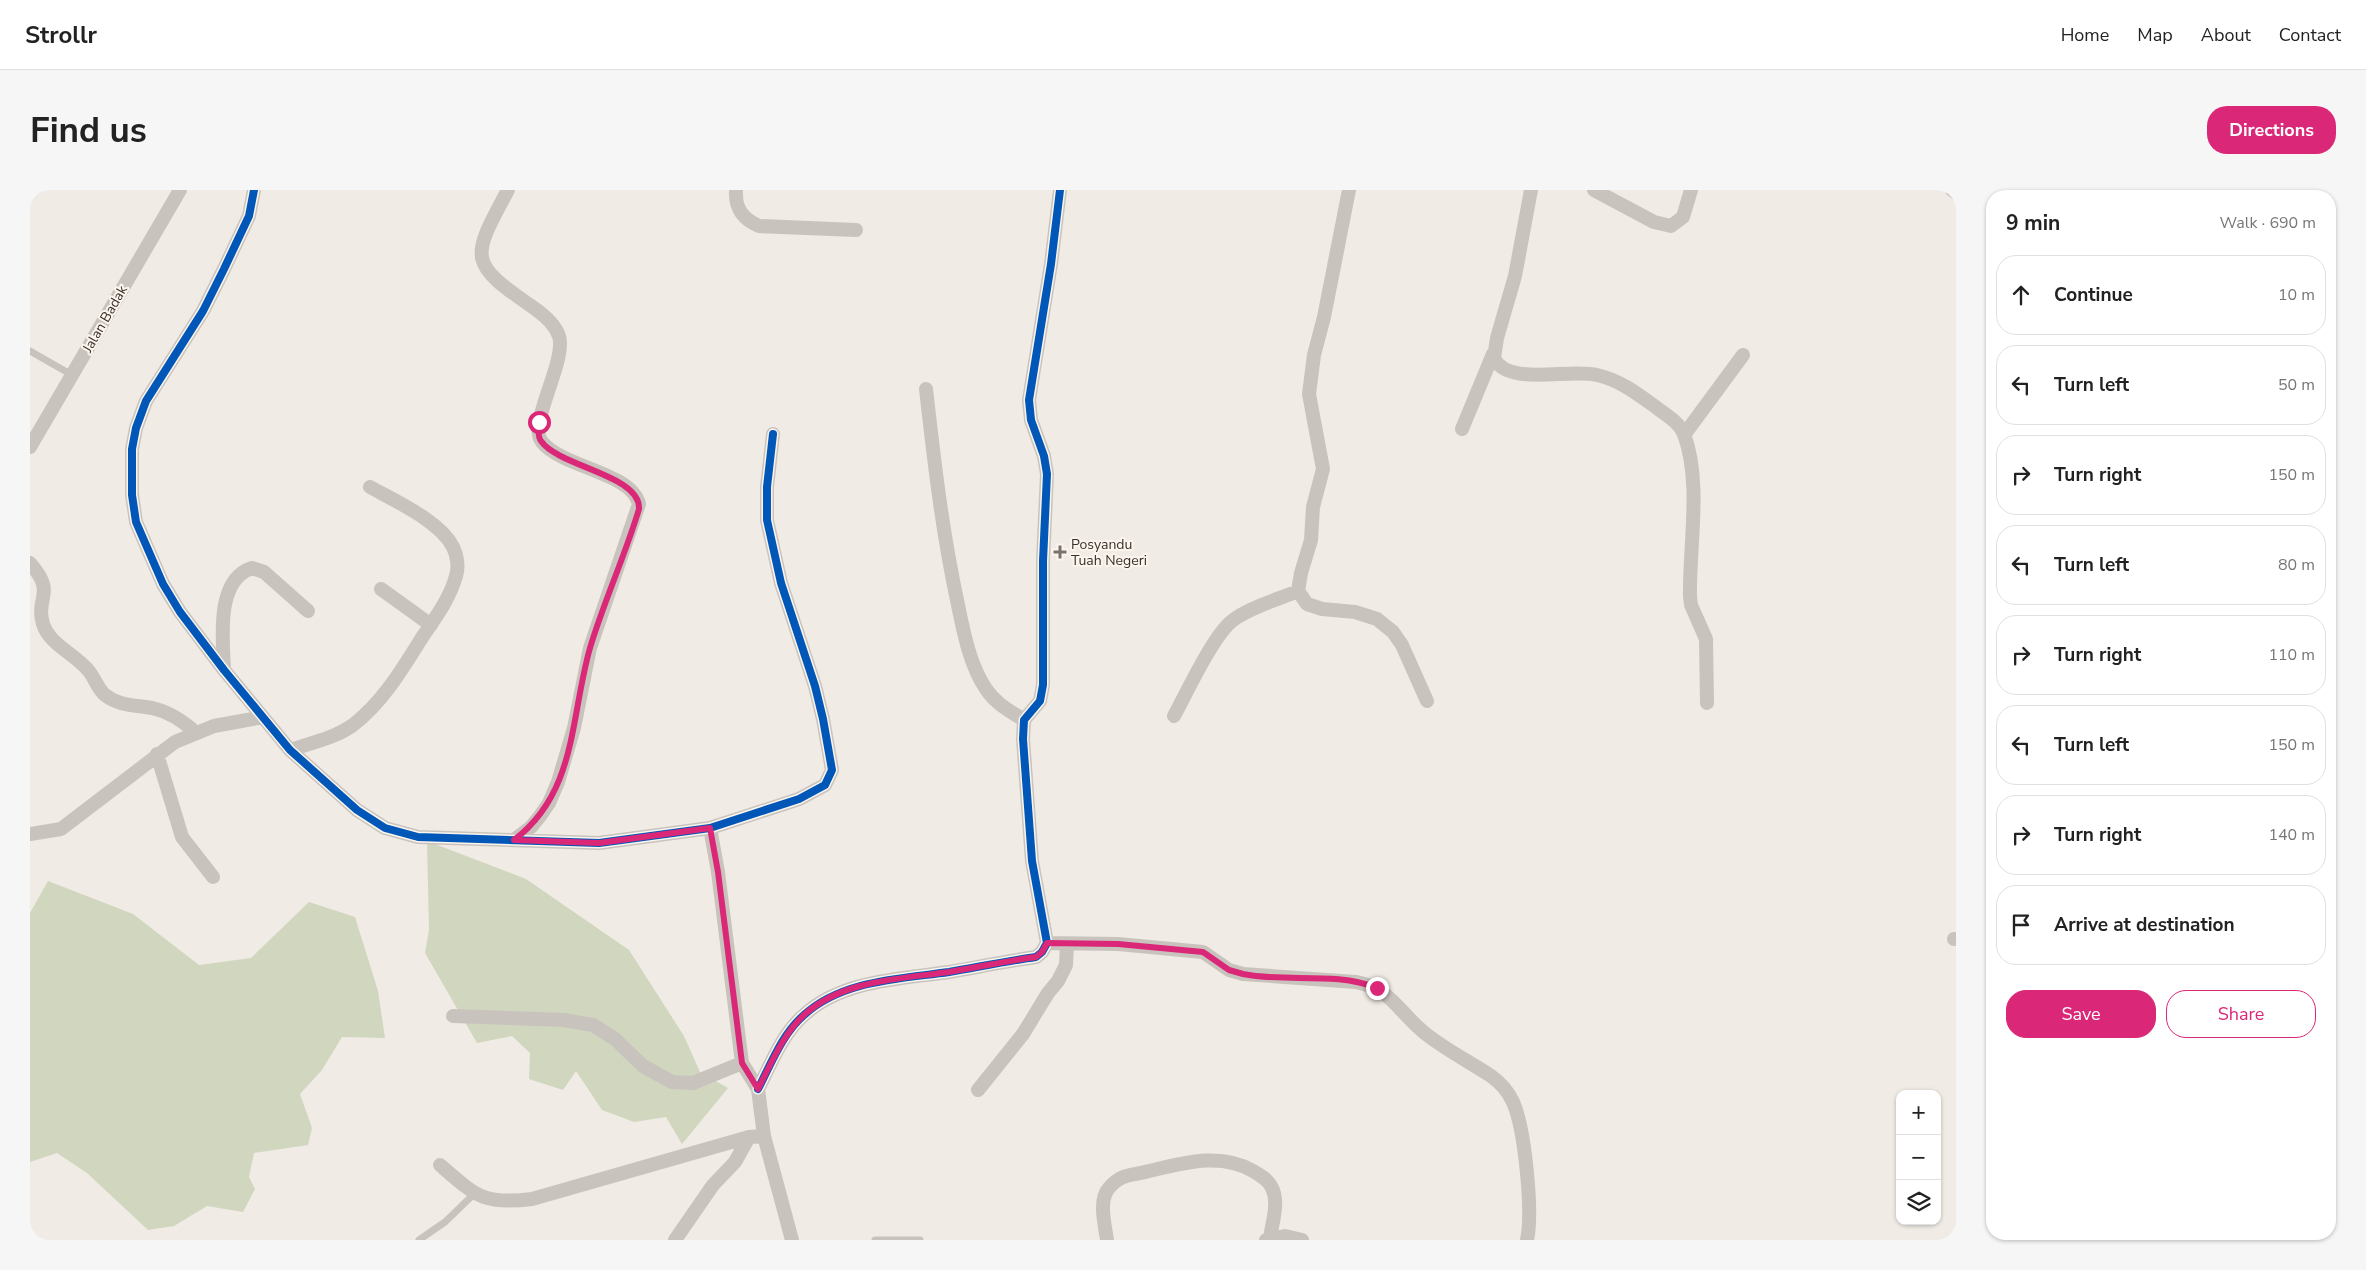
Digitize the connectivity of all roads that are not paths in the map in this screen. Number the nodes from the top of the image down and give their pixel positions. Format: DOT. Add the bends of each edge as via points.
graph roads {
  1 [pos="180,190"];
  2 [pos="254,190"];
  3 [pos="508,190"];
  4 [pos="736,190"];
  5 [pos="1060,190"];
  6 [pos="1349,190"];
  7 [pos="1531,190"];
  8 [pos="1594,190"];
  9 [pos="1691,190"];
  10 [pos="1952,190"];
  11 [pos="1956,193"];
  12 [pos="856,230"];
  13 [pos="30,351"];
  14 [pos="1493,354"];
  15 [pos="1743,355"];
  16 [pos="72,375"];
  17 [pos="926,389"];
  18 [pos="1462,429"];
  19 [pos="773,434"];
  20 [pos="1684,435"];
  21 [pos="30,447"];
  22 [pos="370,487"];
  23 [pos="30,563"];
  24 [pos="381,589"];
  25 [pos="1298,591"];
  26 [pos="308,611"];
  27 [pos="431,625"];
  28 [pos="224,670"];
  29 [pos="1427,701"];
  30 [pos="1707,703"];
  31 [pos="1174,716"];
  32 [pos="263,717"];
  33 [pos="1024,720"];
  34 [pos="195,732"];
  35 [pos="290,750"];
  36 [pos="157,754"];
  37 [pos="710,828"];
  38 [pos="30,834"];
  39 [pos="514,840"];
  40 [pos="213,877"];
  41 [pos="1047,943"];
  42 [pos="1067,944"];
  43 [pos="454,1016"];
  44 [pos="742,1063"];
  45 [pos="758,1089"];
  46 [pos="978,1090"];
  47 [pos="764,1136"];
  48 [pos="749,1137"];
  49 [pos="440,1166"];
  50 [pos="474,1194"];
  51 [pos="1268,1239"];
  52 [pos="419,1240"];
  53 [pos="675,1240"];
  54 [pos="792,1240"];
  55 [pos="875,1240"];
  56 [pos="920,1240"];
  57 [pos="1107,1240"];
  58 [pos="1302,1240"];
  59 [pos="1527,1240"];
  1 -- 16 [label="street, Jalan Badak"];
  2 -- 28 [label="street" via="249,216 203,311 146,400 132,448 132,494 136,522 146,547 180,612"];
  3 -- 39 [label="street" via="483,242 482,261 488,273 541,313 559,336 558,356 539,422 539,437 545,446 567,459 623,485 635,494 639,504 590,648 574,728 558,782 540,816"];
  4 -- 12 [label="street" via="735,200 740,212 759,226"];
  5 -- 33 [label="street" via="1029,400 1031,420 1047,474 1043,561 1044,685 1040,701"];
  6 -- 25 [label="street" via="1312,365 1309,394 1323,469"];
  7 -- 14 [label="street" via="1515,276"];
  8 -- 9 [label="street" via="1635,214 1667,226 1676,224 1683,217"];
  10 -- 11 [label="street"];
  13 -- 16 [label="lane"];
  14 -- 18 [label="street"];
  14 -- 20 [label="street" via="1499,366 1515,374 1579,372 1611,379 1667,415 1678,424"];
  15 -- 20 [label="street"];
  16 -- 21 [label="street, Jalan Badak"];
  17 -- 33 [label="street" via="942,529 963,630 985,688 999,704"];
  19 -- 37 [label="street" via="767,487 767,520 772,551 815,686 831,775 816,791"];
  20 -- 30 [label="street" via="1692,480 1690,596 1706,639"];
  22 -- 27 [label="street" via="431,524 452,546 457,560 457,575"];
  23 -- 34 [label="street" via="44,586 43,626 89,670 105,694 119,703 166,712"];
  24 -- 27 [label="street"];
  25 -- 29 [label="street" via="1307,604 1322,610 1355,612 1377,619 1393,632"];
  25 -- 31 [label="street" via="1228,624"];
  26 -- 28 [label="street" via="264,572 252,568 240,574 232,585 222,621"];
  27 -- 35 [label="street" via="398,675 364,715 332,736"];
  28 -- 32 [label="street"];
  32 -- 34 [label="street"];
  32 -- 35 [label="street"];
  33 -- 41 [label="street" via="1032,861"];
  34 -- 36 [label="street"];
  35 -- 39 [label="street" via="357,810 392,831 418,837"];
  36 -- 38 [label="street" via="61,829"];
  36 -- 40 [label="street" via="182,838"];
  37 -- 39 [label="street" via="599,843"];
  37 -- 44 [label="street"];
  41 -- 42 [label="street"];
  41 -- 45 [label="street" via="1036,957 862,986 822,1001 803,1016 781,1043"];
  42 -- 46 [label="street" via="1066,965 1058,981 1023,1034"];
  42 -- 59 [label="street" via="1118,944 1203,952 1229,970 1243,974 1356,982 1387,994 1425,1033 1492,1076 1510,1096 1518,1119 1525,1167 1529,1217"];
  43 -- 44 [label="street" via="564,1020 593,1025 615,1039 644,1066 672,1082 693,1083"];
  44 -- 45 [label="street"];
  45 -- 47 [label="street"];
  47 -- 48 [label="street"];
  47 -- 54 [label="street"];
  48 -- 50 [label="street" via="532,1199 499,1202"];
  48 -- 53 [label="street" via="735,1162 713,1184"];
  49 -- 50 [label="street"];
  50 -- 52 [label="lane"];
  51 -- 57 [label="street" via="1275,1200 1267,1181 1236,1164 1210,1160 1124,1175 1103,1198"];
  51 -- 58 [label="street" via="1285,1236"];
  55 -- 56 [label="lane"];
}
